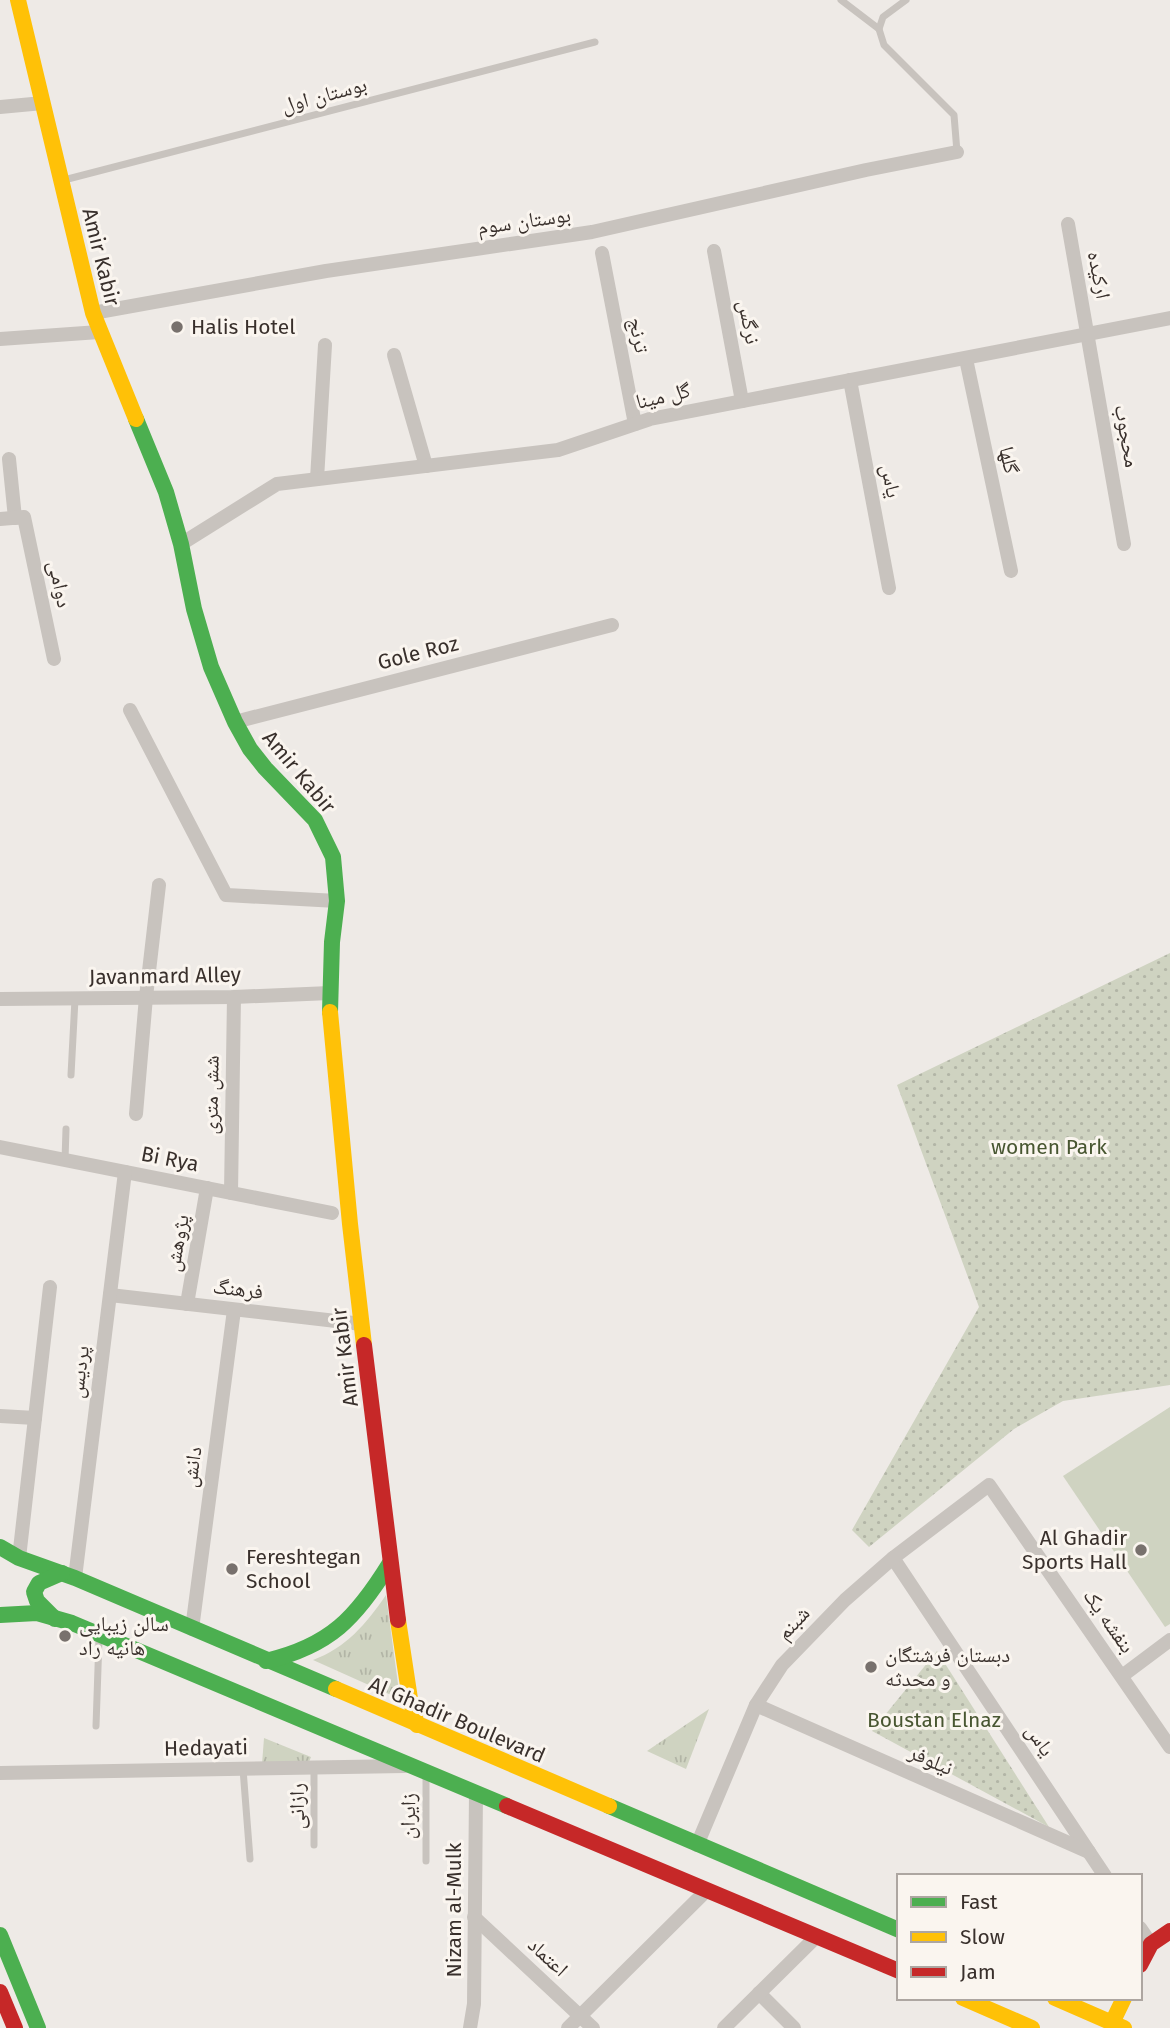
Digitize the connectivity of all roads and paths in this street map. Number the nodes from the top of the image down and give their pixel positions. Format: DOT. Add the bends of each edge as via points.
graph roads {
  1 [pos="18,0"];
  2 [pos="841,0"];
  3 [pos="906,0"];
  4 [pos="879,29"];
  5 [pos="595,42"];
  6 [pos="43,103"];
  7 [pos="0,107"];
  8 [pos="957,152"];
  9 [pos="61,181"];
  10 [pos="1068,224"];
  11 [pos="714,251"];
  12 [pos="602,253"];
  13 [pos="93,313"];
  14 [pos="1170,318"];
  15 [pos="99,331"];
  16 [pos="1089,335"];
  17 [pos="0,339"];
  18 [pos="325,345"];
  19 [pos="394,355"];
  20 [pos="966,359"];
  21 [pos="850,380"];
  22 [pos="743,401"];
  23 [pos="635,424"];
  24 [pos="9,459"];
  25 [pos="426,466"];
  26 [pos="317,479"];
  27 [pos="13,518"];
  28 [pos="181,544"];
  29 [pos="1124,544"];
  30 [pos="1011,571"];
  31 [pos="889,588"];
  32 [pos="612,625"];
  33 [pos="54,659"];
  34 [pos="130,710"];
  35 [pos="235,722"];
  36 [pos="159,885"];
  37 [pos="337,901"];
  38 [pos="330,993"];
  39 [pos="233,997"];
  40 [pos="75,998"];
  41 [pos="146,998"];
  42 [pos="0,999"];
  43 [pos="71,1075"];
  44 [pos="136,1114"];
  45 [pos="66,1129"];
  46 [pos="0,1147"];
  47 [pos="65,1160"];
  48 [pos="125,1172"];
  49 [pos="207,1188"];
  50 [pos="231,1193"];
  51 [pos="332,1213"];
  52 [pos="50,1287"];
  53 [pos="110,1295"];
  54 [pos="187,1304"];
  55 [pos="234,1310"];
  56 [pos="362,1324"];
  57 [pos="0,1416"];
  58 [pos="28,1418"];
  59 [pos="989,1486"];
  60 [pos="0,1547"];
  61 [pos="19,1558"];
  62 [pos="893,1558"];
  63 [pos="390,1563"];
  64 [pos="68,1576"];
  65 [pos="0,1615"];
  66 [pos="55,1619"];
  67 [pos="192,1629"];
  68 [pos="99,1635"];
  69 [pos="1170,1640"];
  70 [pos="266,1661"];
  71 [pos="1122,1676"];
  72 [pos="756,1705"];
  73 [pos="96,1726"];
  74 [pos="417,1726"];
  75 [pos="1170,1747"];
  76 [pos="314,1768"];
  77 [pos="243,1769"];
  78 [pos="419,1769"];
  79 [pos="0,1773"];
  80 [pos="475,1793"];
  81 [pos="314,1845"];
  82 [pos="697,1845"];
  83 [pos="1090,1852"];
  84 [pos="250,1859"];
  85 [pos="425,1861"];
  86 [pos="1104,1874"];
  87 [pos="707,1890"];
  88 [pos="474,1917"];
  89 [pos="897,1929"];
  90 [pos="1142,1931"];
  91 [pos="1170,1931"];
  92 [pos="0,1936"];
  93 [pos="817,1936"];
  94 [pos="1151,1944"];
  95 [pos="1142,1961"];
  96 [pos="897,1970"];
  97 [pos="0,1992"];
  98 [pos="759,1993"];
  99 [pos="968,2000"];
  100 [pos="1060,2000"];
  101 [pos="1124,2000"];
  102 [pos="580,2016"];
  103 [pos="1118,2025"];
  104 [pos="15,2028"];
  105 [pos="38,2028"];
  106 [pos="470,2028"];
  107 [pos="568,2028"];
  108 [pos="593,2028"];
  109 [pos="724,2028"];
  110 [pos="794,2028"];
  111 [pos="1032,2028"];
  1 -- 6 [label="main road, Amir Kabir"];
  2 -- 4 [label="lane"];
  3 -- 4 [label="lane" via="883,17"];
  4 -- 8 [label="lane" via="884,45 954,115"];
  5 -- 9 [label="lane, بوستان اول"];
  6 -- 7 [label="street"];
  6 -- 9 [label="main road, Amir Kabir"];
  8 -- 13 [label="street, بوستان سوم" via="592,232 326,271"];
  9 -- 13 [label="main road, Amir Kabir"];
  10 -- 16 [label="street, ارکیده"];
  11 -- 22 [label="street, نرگس"];
  12 -- 23 [label="street, ترنج"];
  13 -- 15 [label="main road, Amir Kabir"];
  14 -- 16 [label="street, گل مینا"];
  15 -- 17 [label="street"];
  15 -- 28 [label="main road, Amir Kabir" via="166,492"];
  16 -- 20 [label="street, گل مینا"];
  16 -- 29 [label="street, محجوب"];
  18 -- 26 [label="street"];
  19 -- 25 [label="street"];
  20 -- 21 [label="street, گل مینا"];
  20 -- 30 [label="street, گلها"];
  21 -- 22 [label="street, گل مینا"];
  21 -- 31 [label="street, یاس"];
  22 -- 23 [label="street, گل مینا"];
  23 -- 25 [label="street, گل مینا" via="558,450"];
  24 -- 27 [label="street, دوامی"];
  25 -- 26 [label="street, گل مینا"];
  26 -- 28 [label="street, گل مینا" via="277,484"];
  27 -- 33 [label="street, دوامی"];
  28 -- 35 [label="main road, Amir Kabir" via="211,667"];
  32 -- 35 [label="street, Gole Roz"];
  34 -- 37 [label="street" via="226,895"];
  35 -- 37 [label="main road, Amir Kabir" via="265,768 304,806 323,833 332,857"];
  36 -- 41 [label="street"];
  37 -- 38 [label="main road, Amir Kabir"];
  38 -- 39 [label="street, Javanmard Alley"];
  38 -- 56 [label="main road, Amir Kabir"];
  39 -- 41 [label="street, Javanmard Alley"];
  39 -- 50 [label="street, شش متری"];
  40 -- 41 [label="street, Javanmard Alley"];
  40 -- 42 [label="street, Javanmard Alley"];
  40 -- 43 [label="lane"];
  41 -- 44 [label="street"];
  45 -- 47 [label="lane"];
  46 -- 47 [label="street, Bi Rya"];
  47 -- 48 [label="street, Bi Rya"];
  48 -- 49 [label="street, Bi Rya"];
  48 -- 53 [label="street, پردیس"];
  49 -- 50 [label="street, Bi Rya"];
  49 -- 54 [label="street, پژوهش"];
  50 -- 51 [label="street, Bi Rya"];
  52 -- 58 [label="street"];
  53 -- 54 [label="street, فرهنگ"];
  53 -- 64 [label="street, پردیس"];
  54 -- 55 [label="street, فرهنگ"];
  55 -- 56 [label="street, فرهنگ"];
  55 -- 67 [label="street, دانش"];
  56 -- 63 [label="main road, Amir Kabir"];
  57 -- 58 [label="street"];
  58 -- 61 [label="street"];
  59 -- 62 [label="street, شبنم"];
  59 -- 71 [label="street, بنفشه یک"];
  60 -- 61 [label="main road, Al Ghadir Boulevard"];
  61 -- 64 [label="main road, Al Ghadir Boulevard"];
  62 -- 72 [label="street, شبنم" via="812,1632 782,1665"];
  62 -- 83 [label="street, یاس"];
  63 -- 70 [label="main road" via="373,1593 336,1630 303,1651"];
  63 -- 74 [label="main road, Amir Kabir"];
  64 -- 66 [label="main road" via="39,1583 34,1592"];
  64 -- 67 [label="main road, Al Ghadir Boulevard"];
  65 -- 66 [label="main road" via="37,1614"];
  66 -- 68 [label="main road"];
  67 -- 70 [label="main road, Al Ghadir Boulevard"];
  68 -- 73 [label="lane"];
  68 -- 78 [label="main road"];
  69 -- 71 [label="street"];
  70 -- 74 [label="main road, Al Ghadir Boulevard"];
  71 -- 75 [label="street, بنفشه یک"];
  72 -- 82 [label="street, شبنم"];
  72 -- 83 [label="street, نیلوفر"];
  74 -- 82 [label="main road, Al Ghadir Boulevard"];
  76 -- 77 [label="street, Hedayati"];
  76 -- 78 [label="street, Hedayati"];
  76 -- 81 [label="lane, رازانی"];
  77 -- 79 [label="street, Hedayati"];
  77 -- 84 [label="lane"];
  78 -- 80 [label="main road"];
  78 -- 85 [label="lane, زایران"];
  80 -- 87 [label="main road"];
  80 -- 88 [label="street, Nizam al-Mulk"];
  82 -- 89 [label="main road, Al Ghadir Boulevard"];
  83 -- 86 [label="street, یاس"];
  87 -- 93 [label="main road"];
  87 -- 102 [label="street"];
  88 -- 102 [label="street, اعتماد"];
  88 -- 106 [label="street, Nizam al-Mulk"];
  90 -- 94 [label="street"];
  91 -- 94 [label="main road"];
  92 -- 105 [label="main road"];
  93 -- 96 [label="main road"];
  93 -- 98 [label="street"];
  94 -- 95 [label="main road"];
  97 -- 104 [label="main road"];
  98 -- 109 [label="street"];
  98 -- 110 [label="street"];
  99 -- 111 [label="main road"];
  100 -- 103 [label="main road"];
  101 -- 103 [label="main road"];
  102 -- 107 [label="street"];
  102 -- 108 [label="street, اعتماد"];
}
